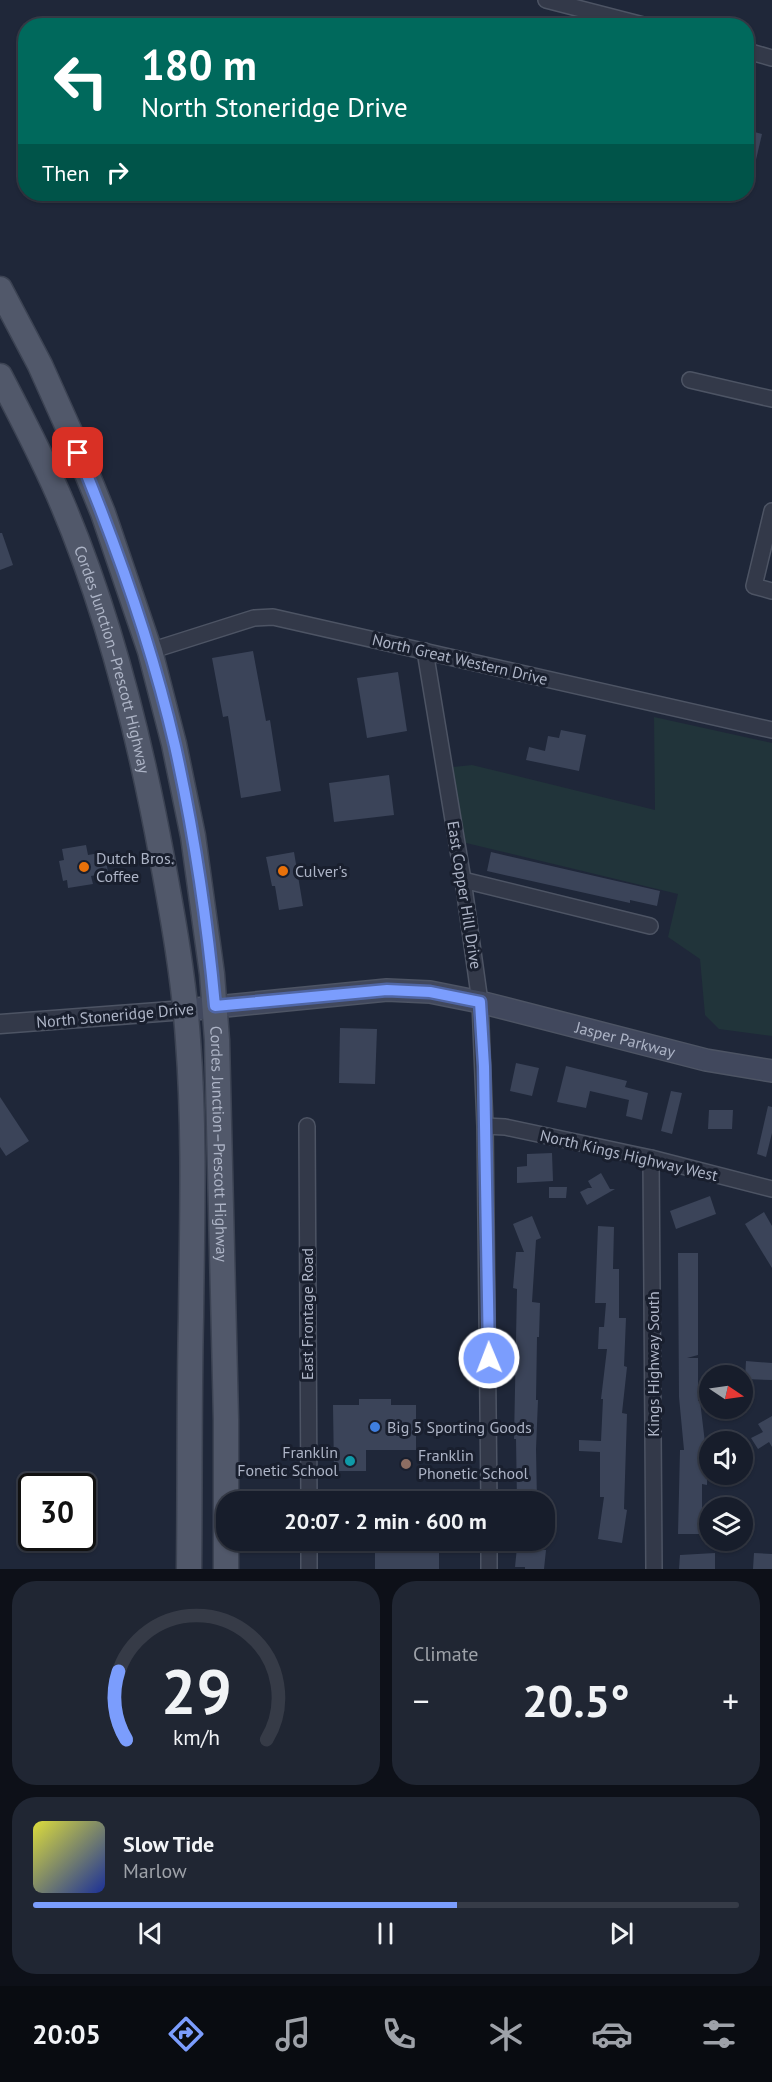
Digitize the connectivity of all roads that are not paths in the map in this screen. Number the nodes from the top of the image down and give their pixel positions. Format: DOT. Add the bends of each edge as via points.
graph roads {
  1 [pos="546,0"];
  2 [pos="615,18"];
  3 [pos="754,53"];
  4 [pos="772,58"];
  5 [pos="0,289"];
  6 [pos="0,376"];
  7 [pos="690,380"];
  8 [pos="772,399"];
  9 [pos="772,511"];
  10 [pos="772,591"];
  11 [pos="150,651"];
  12 [pos="425,651"];
  13 [pos="772,730"];
  14 [pos="463,880"];
  15 [pos="650,926"];
  16 [pos="480,1002"];
  17 [pos="215,1006"];
  18 [pos="185,1010"];
  19 [pos="0,1024"];
  20 [pos="772,1071"];
  21 [pos="307,1126"];
  22 [pos="486,1126"];
  23 [pos="651,1158"];
  24 [pos="772,1190"];
  25 [pos="309,1491"];
  26 [pos="489,1491"];
  27 [pos="309,1551"];
  28 [pos="489,1551"];
  29 [pos="189,1569"];
  30 [pos="226,1569"];
  31 [pos="309,1569"];
  32 [pos="489,1569"];
  33 [pos="654,1569"];
  1 -- 2 [label="street"];
  3 -- 4 [label="street"];
  5 -- 11 [label="main road, Cordes Junction–Prescott Highway" via="70,432 103,513"];
  6 -- 18 [label="main road, Cordes Junction–Prescott Highway" via="63,505 94,588 126,694 153,806"];
  7 -- 8 [label="street"];
  9 -- 10 [label="street" via="754,586"];
  11 -- 12 [label="street, North Great Western Drive" via="254,618 273,617"];
  11 -- 17 [label="main road, Cordes Junction–Prescott Highway" via="193,836"];
  12 -- 13 [label="street, North Great Western Drive"];
  12 -- 14 [label="street, East Copper Hill Drive"];
  14 -- 15 [label="street"];
  14 -- 16 [label="street, East Copper Hill Drive"];
  16 -- 17 [label="main road, North Stoneridge Drive" via="430,992 387,990"];
  16 -- 20 [label="main road, Jasper Parkway" via="706,1060"];
  16 -- 22 [label="street, East Copper Hill Drive"];
  17 -- 18 [label="main road, North Stoneridge Drive"];
  17 -- 30 [label="main road, Cordes Junction–Prescott Highway"];
  18 -- 19 [label="street, North Stoneridge Drive"];
  18 -- 29 [label="main road, Cordes Junction–Prescott Highway" via="192,1162"];
  21 -- 25 [label="street, East Frontage Road"];
  22 -- 23 [label="street, North Kings Highway West"];
  22 -- 26 [label="street, East Copper Hill Drive"];
  23 -- 24 [label="street, North Kings Highway West"];
  23 -- 33 [label="street, Kings Highway South"];
  27 -- 31 [label="street"];
  28 -- 32 [label="street"];
}
